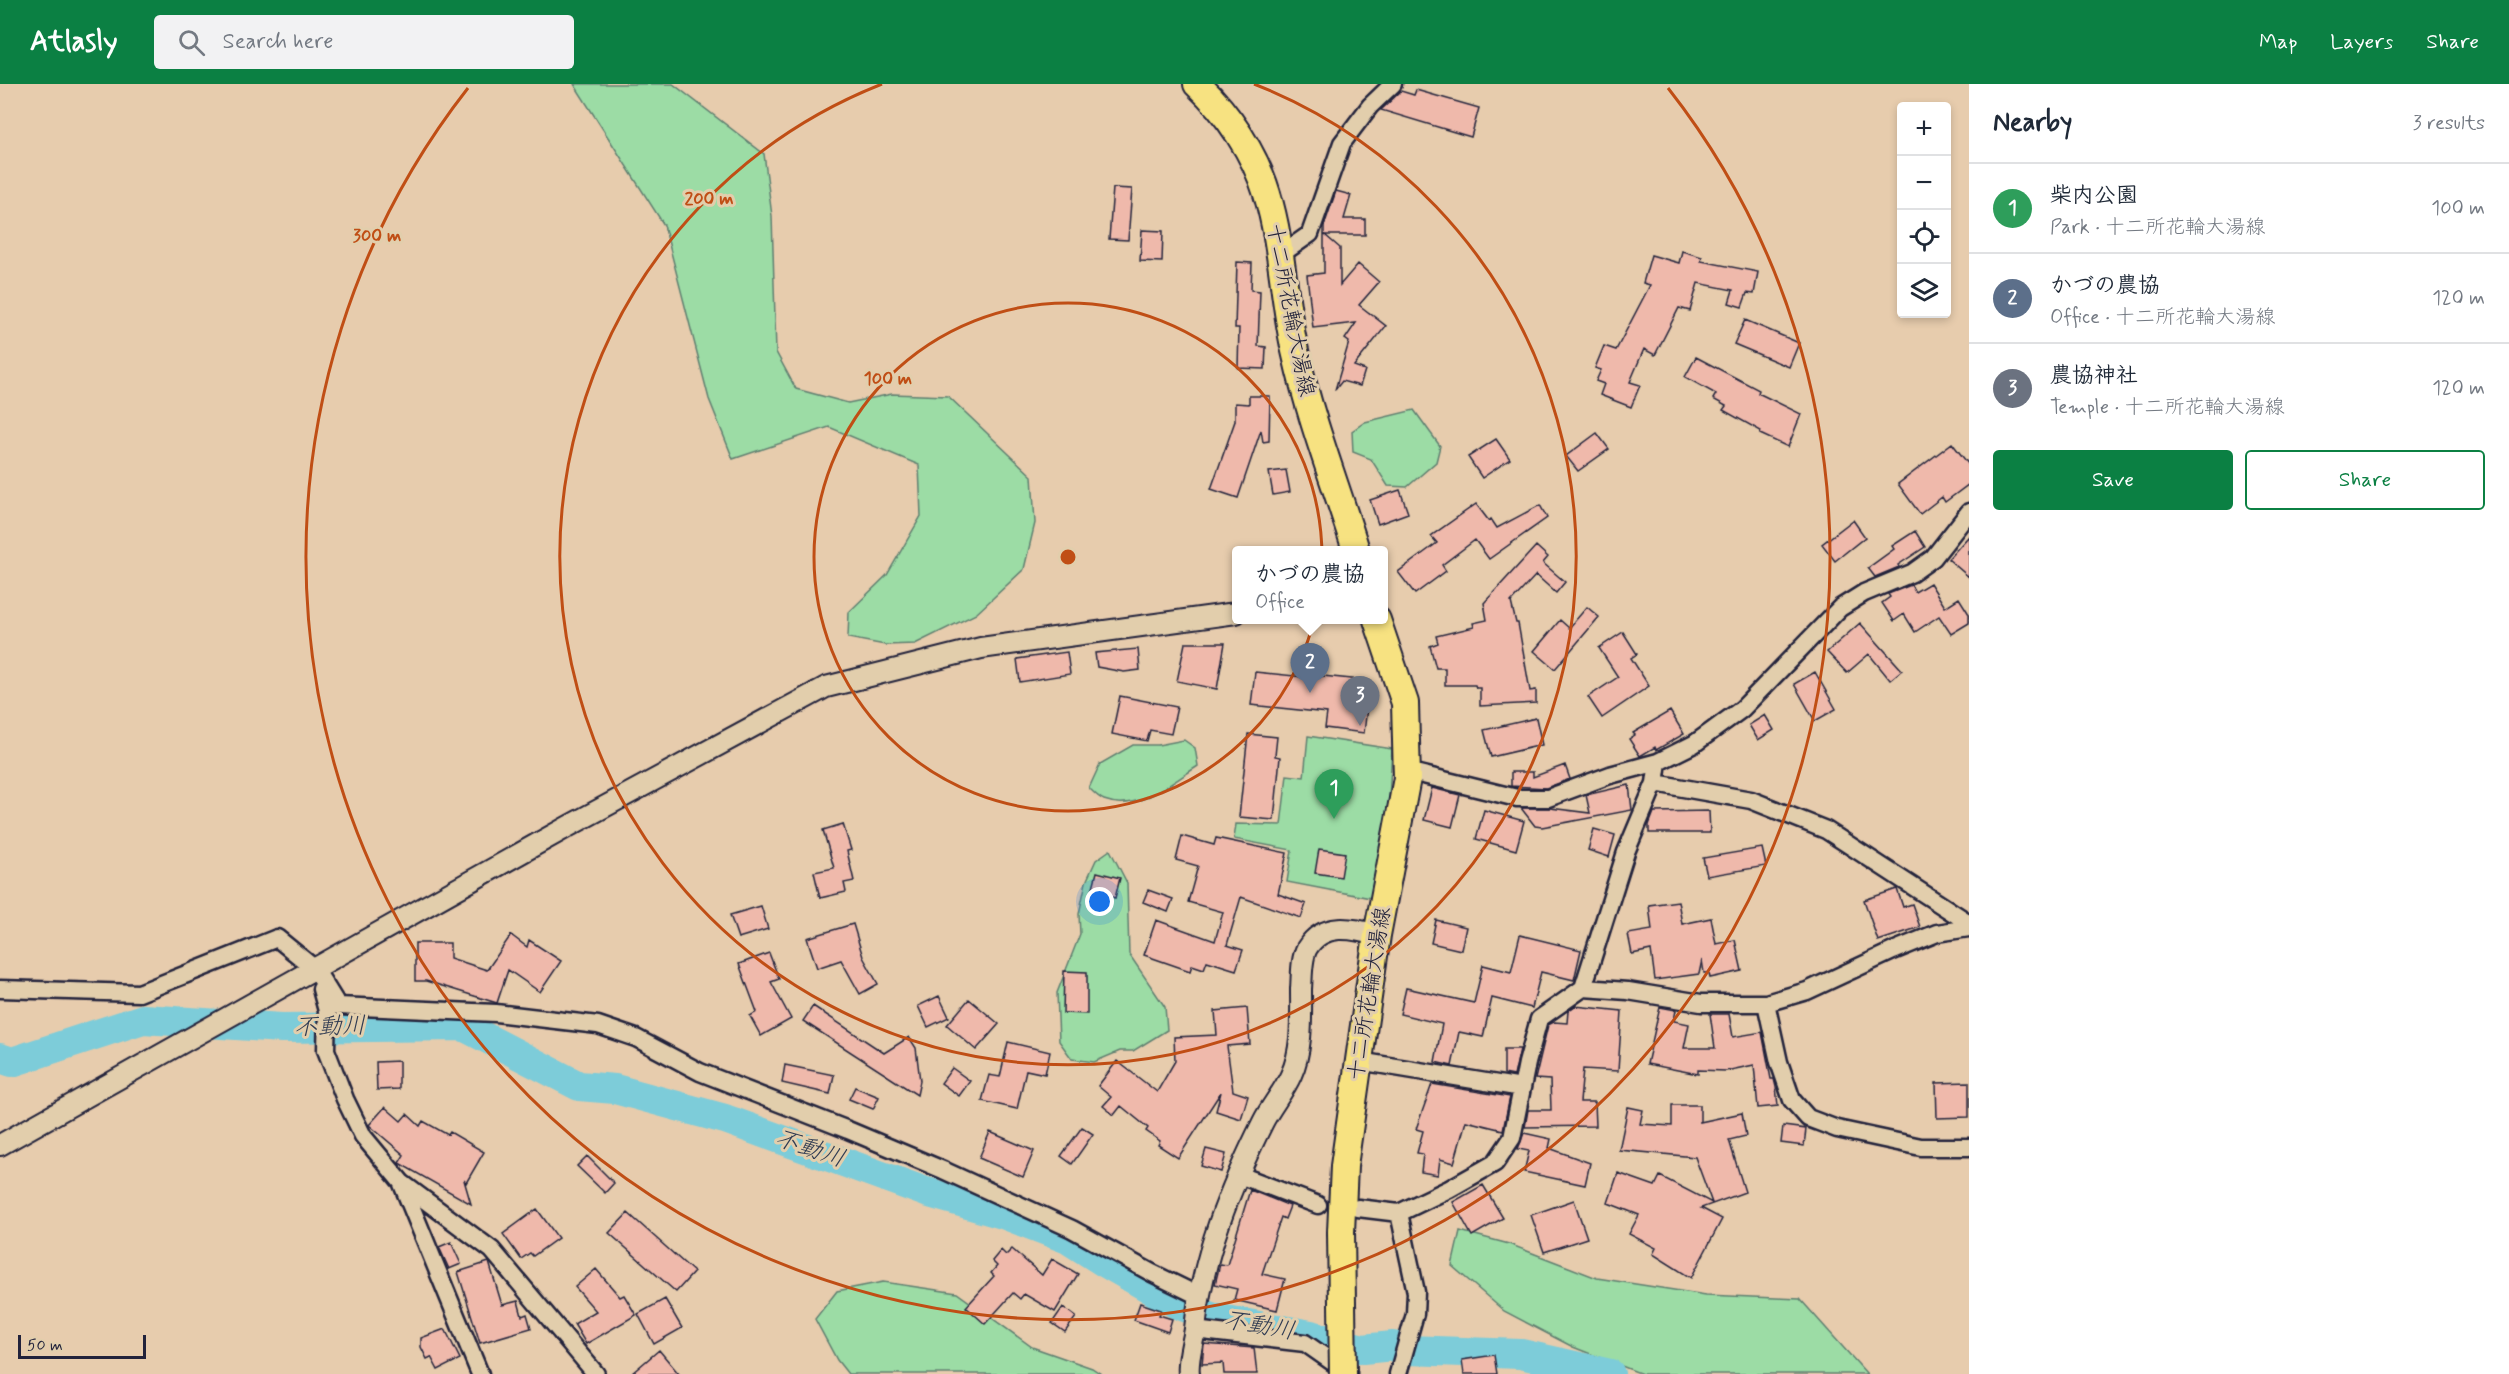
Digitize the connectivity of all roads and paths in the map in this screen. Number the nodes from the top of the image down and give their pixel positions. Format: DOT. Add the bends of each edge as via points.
graph roads {
  1 [pos="1197,84"];
  2 [pos="1393,84"];
  3 [pos="1280,255"];
  4 [pos="1969,512"];
  5 [pos="1355,546"];
  6 [pos="1232,614"];
  7 [pos="1378,624"];
  8 [pos="1658,762"];
  9 [pos="1407,771"];
  10 [pos="1655,783"];
  11 [pos="1969,923"];
  12 [pos="1969,928"];
  13 [pos="1377,935"];
  14 [pos="315,969"];
  15 [pos="1583,988"];
  16 [pos="0,989"];
  17 [pos="1766,1003"];
  18 [pos="1359,1061"];
  19 [pos="1522,1088"];
  20 [pos="0,1145"];
  21 [pos="1969,1147"];
  22 [pos="1237,1174"];
  23 [pos="402,1183"];
  24 [pos="1318,1205"];
  25 [pos="1358,1208"];
  26 [pos="1398,1213"];
  27 [pos="1196,1313"];
  28 [pos="1400,1369"];
  29 [pos="480,1374"];
  30 [pos="596,1374"];
  31 [pos="1189,1374"];
  32 [pos="1343,1374"];
  33 [pos="1349,1374"];
  1 -- 3 [label="main road, 十二所花輪大湯線" via="1239,132 1267,193"];
  2 -- 3 [label="street" via="1370,106 1342,143 1310,234"];
  3 -- 5 [label="main road, 十二所花輪大湯線" via="1295,352 1312,421"];
  4 -- 8 [label="street" via="1933,558 1912,573 1840,608 1742,709 1694,744"];
  6 -- 14 [label="street" via="981,648 826,687"];
  7 -- 9 [label="main road, 十二所花輪大湯線" via="1405,704"];
  8 -- 9 [label="street" via="1548,798 1517,798"];
  8 -- 10 [label="street"];
  9 -- 13 [label="main road, 十二所花輪大湯線"];
  10 -- 11 [label="street" via="1751,800 1826,830"];
  10 -- 15 [label="street" via="1626,852"];
  12 -- 17 [label="street" via="1937,933 1807,991"];
  13 -- 18 [label="main road, 十二所花輪大湯線"];
  13 -- 22 [label="street" via="1353,928 1334,929 1318,935 1306,949 1299,1040 1291,1076"];
  14 -- 16 [label="street" via="277,938 139,993"];
  14 -- 20 [label="street"];
  14 -- 23 [label="street" via="327,1011 326,1049 345,1099 363,1136"];
  14 -- 27 [label="street" via="338,1006 496,1013 598,1025 636,1038 700,1072 848,1130 1072,1229 1152,1273"];
  15 -- 17 [label="street" via="1701,1003"];
  15 -- 19 [label="street" via="1539,1018"];
  17 -- 21 [label="street" via="1792,1100 1808,1118 1837,1129 1921,1147"];
  18 -- 19 [label="street"];
  18 -- 32 [label="main road, 十二所花輪大湯線, bridge" via="1344,1166"];
  19 -- 26 [label="street" via="1512,1138 1495,1163"];
  22 -- 24 [label="street"];
  22 -- 27 [label="street" via="1205,1267"];
  23 -- 29 [label="street"];
  23 -- 30 [label="street" via="492,1250"];
  25 -- 26 [label="street"];
  26 -- 28 [label="street" via="1416,1292 1415,1314"];
  27 -- 31 [label="street"];
  27 -- 33 [label="street" via="1305,1343"];
}
